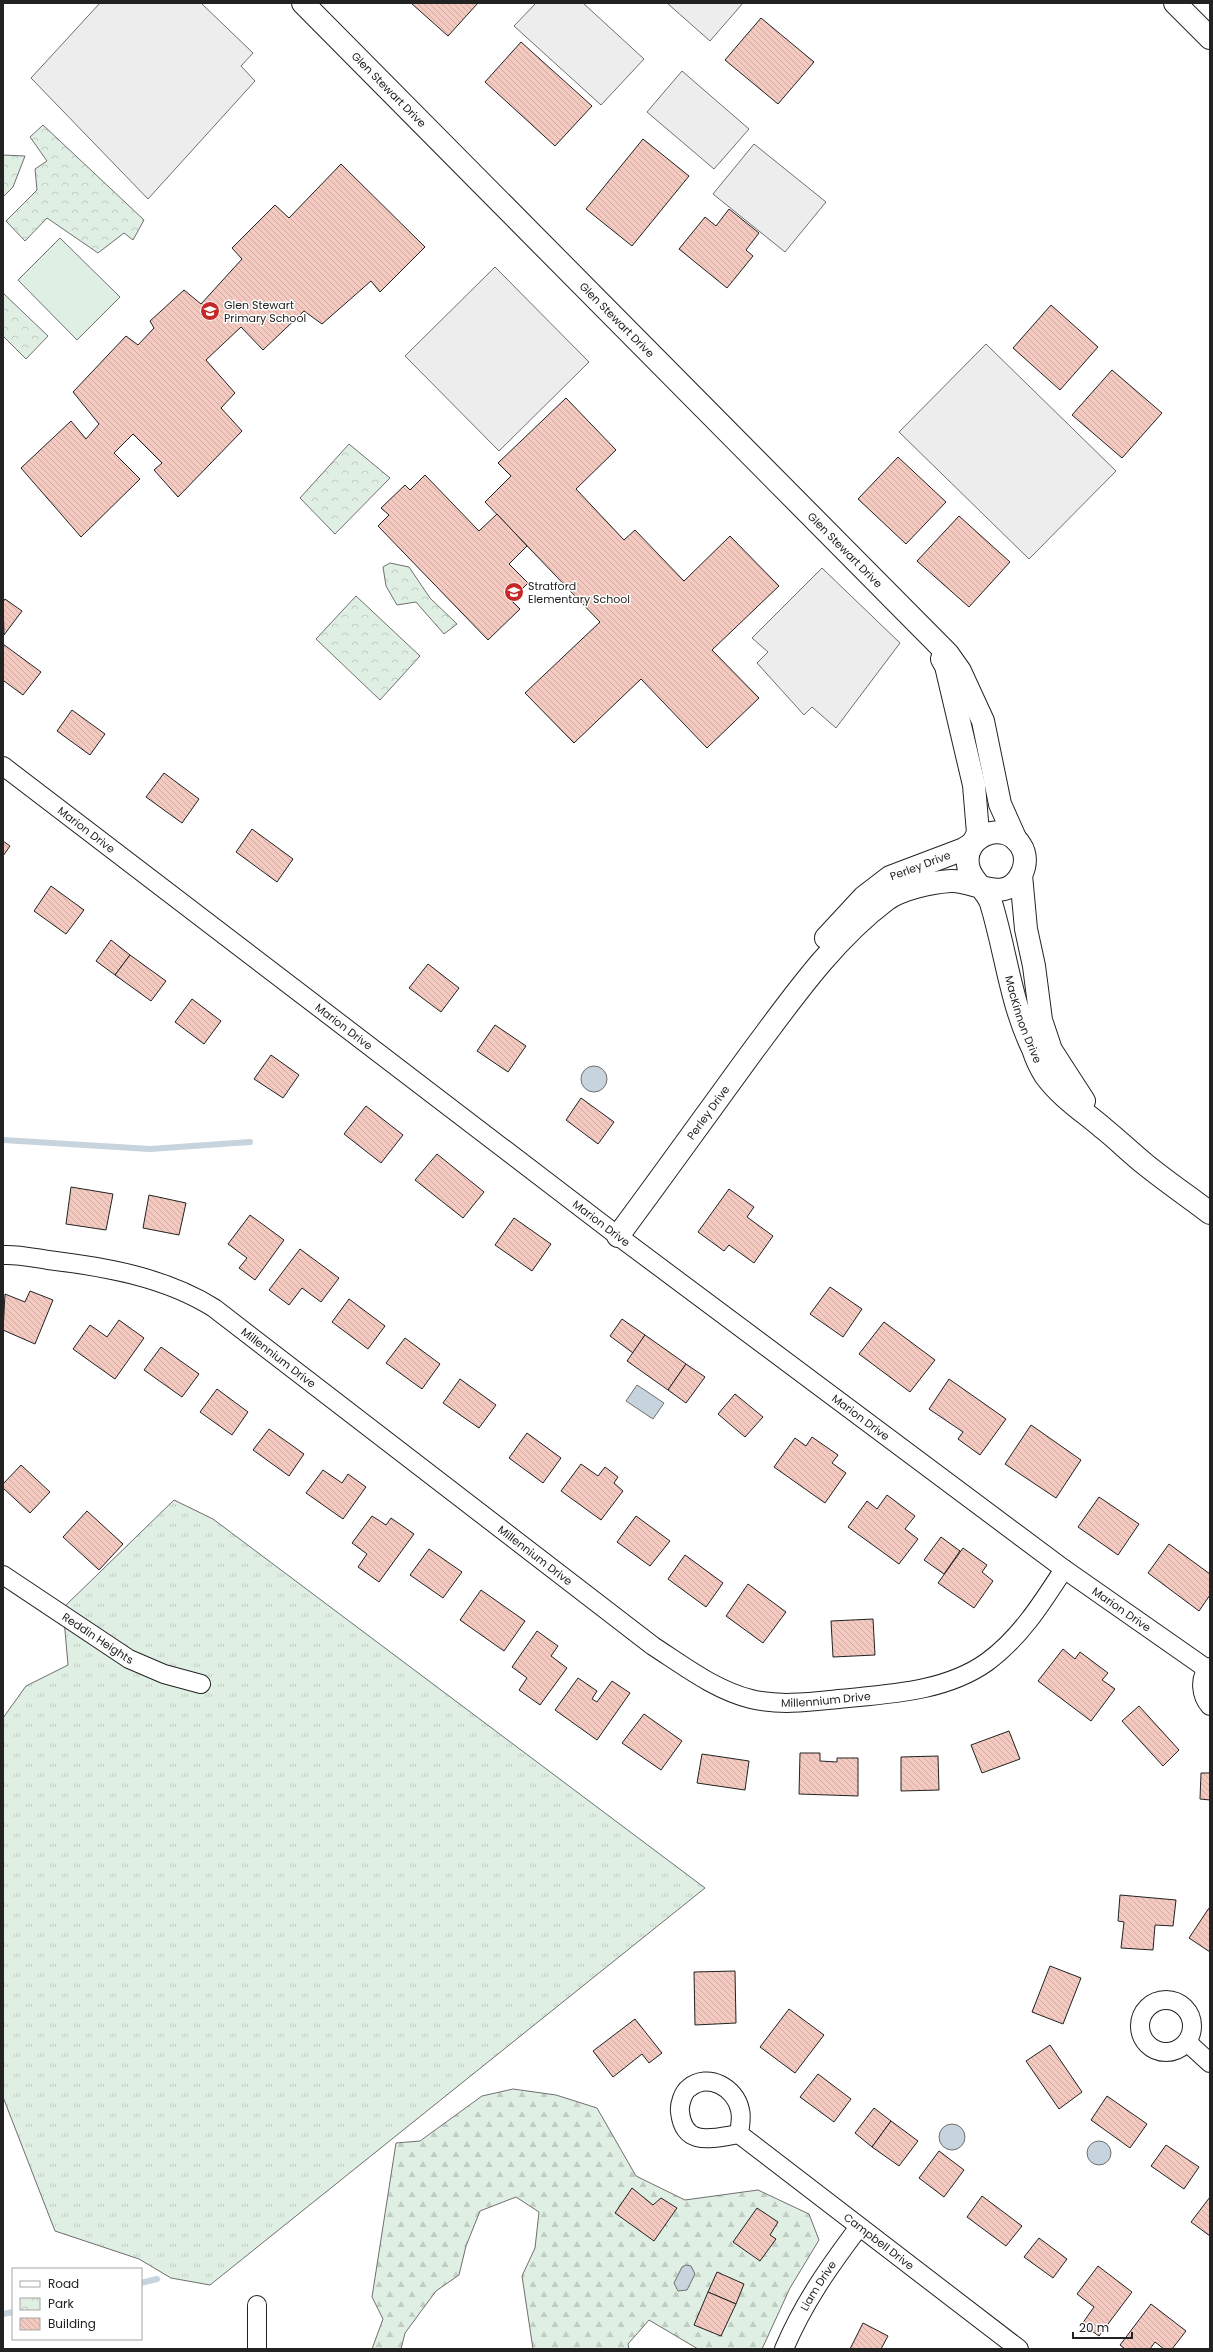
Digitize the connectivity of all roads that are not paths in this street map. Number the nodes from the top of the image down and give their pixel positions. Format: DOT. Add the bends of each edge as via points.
graph roads {
  1 [pos="303,3"];
  2 [pos="1175,3"];
  3 [pos="1210,38"];
  4 [pos="929,637"];
  5 [pos="3,766"];
  6 [pos="1016,840"];
  7 [pos="973,843"];
  8 [pos="1021,875"];
  9 [pos="982,889"];
  10 [pos="800,988"];
  11 [pos="1102,1127"];
  12 [pos="1210,1213"];
  13 [pos="618,1236"];
  14 [pos="3,1255"];
  15 [pos="1064,1569"];
  16 [pos="3,1575"];
  17 [pos="1209,1668"];
  18 [pos="201,1684"];
  19 [pos="1210,1706"];
  20 [pos="1187,2042"];
  21 [pos="1210,2063"];
  22 [pos="739,2134"];
  23 [pos="859,2226"];
  24 [pos="257,2305"];
  25 [pos="256,2349"];
  26 [pos="784,2349"];
  27 [pos="1019,2349"];
  1 -- 4 [label="main road, Glen Stewart Drive"];
  2 -- 3 [label="main road"];
  4 -- 6 [label="main road, Glen Stewart Drive" via="948,654 960,671 983,721 1000,804"];
  4 -- 7 [label="main road, Glen Stewart Drive" via="946,666 974,785 978,833"];
  5 -- 13 [label="street, Marion Drive"];
  6 -- 7 [label="main road" via="999,832 984,835"];
  6 -- 8 [label="main road" via="1025,856"];
  7 -- 9 [label="main road" via="968,856 968,870"];
  7 -- 10 [label="main road, Perley Drive" via="964,849 890,877 864,897 826,938"];
  8 -- 9 [label="main road" via="1007,888"];
  8 -- 11 [label="main road, MacKinnon Drive" via="1026,929 1041,1020 1051,1050"];
  9 -- 10 [label="main road, Perley Drive" via="954,880 926,884 889,898 839,943"];
  9 -- 11 [label="main road, MacKinnon Drive" via="989,897 1000,931 1010,987 1021,1026 1044,1074 1068,1101"];
  10 -- 13 [label="main road, Perley Drive"];
  11 -- 12 [label="main road, MacKinnon Drive" via="1146,1165"];
  13 -- 15 [label="street, Marion Drive"];
  14 -- 15 [label="street, Millennium Drive" via="74,1263 136,1275 195,1295 653,1646 709,1682 751,1699 770,1702 840,1699 928,1687 957,1678 987,1662 1031,1620"];
  15 -- 17 [label="street, Marion Drive"];
  16 -- 18 [label="street, Reddin Heights" via="129,1659 164,1674"];
  17 -- 19 [label="street, Marion Drive" via="1203,1680 1202,1691"];
  20 -- 21 [label="street"];
  22 -- 23 [label="street, Campbell Drive"];
  23 -- 26 [label="street, Liam Drive" via="812,2292 796,2320"];
  23 -- 27 [label="street, Campbell Drive"];
  24 -- 25 [label="street"];
}
